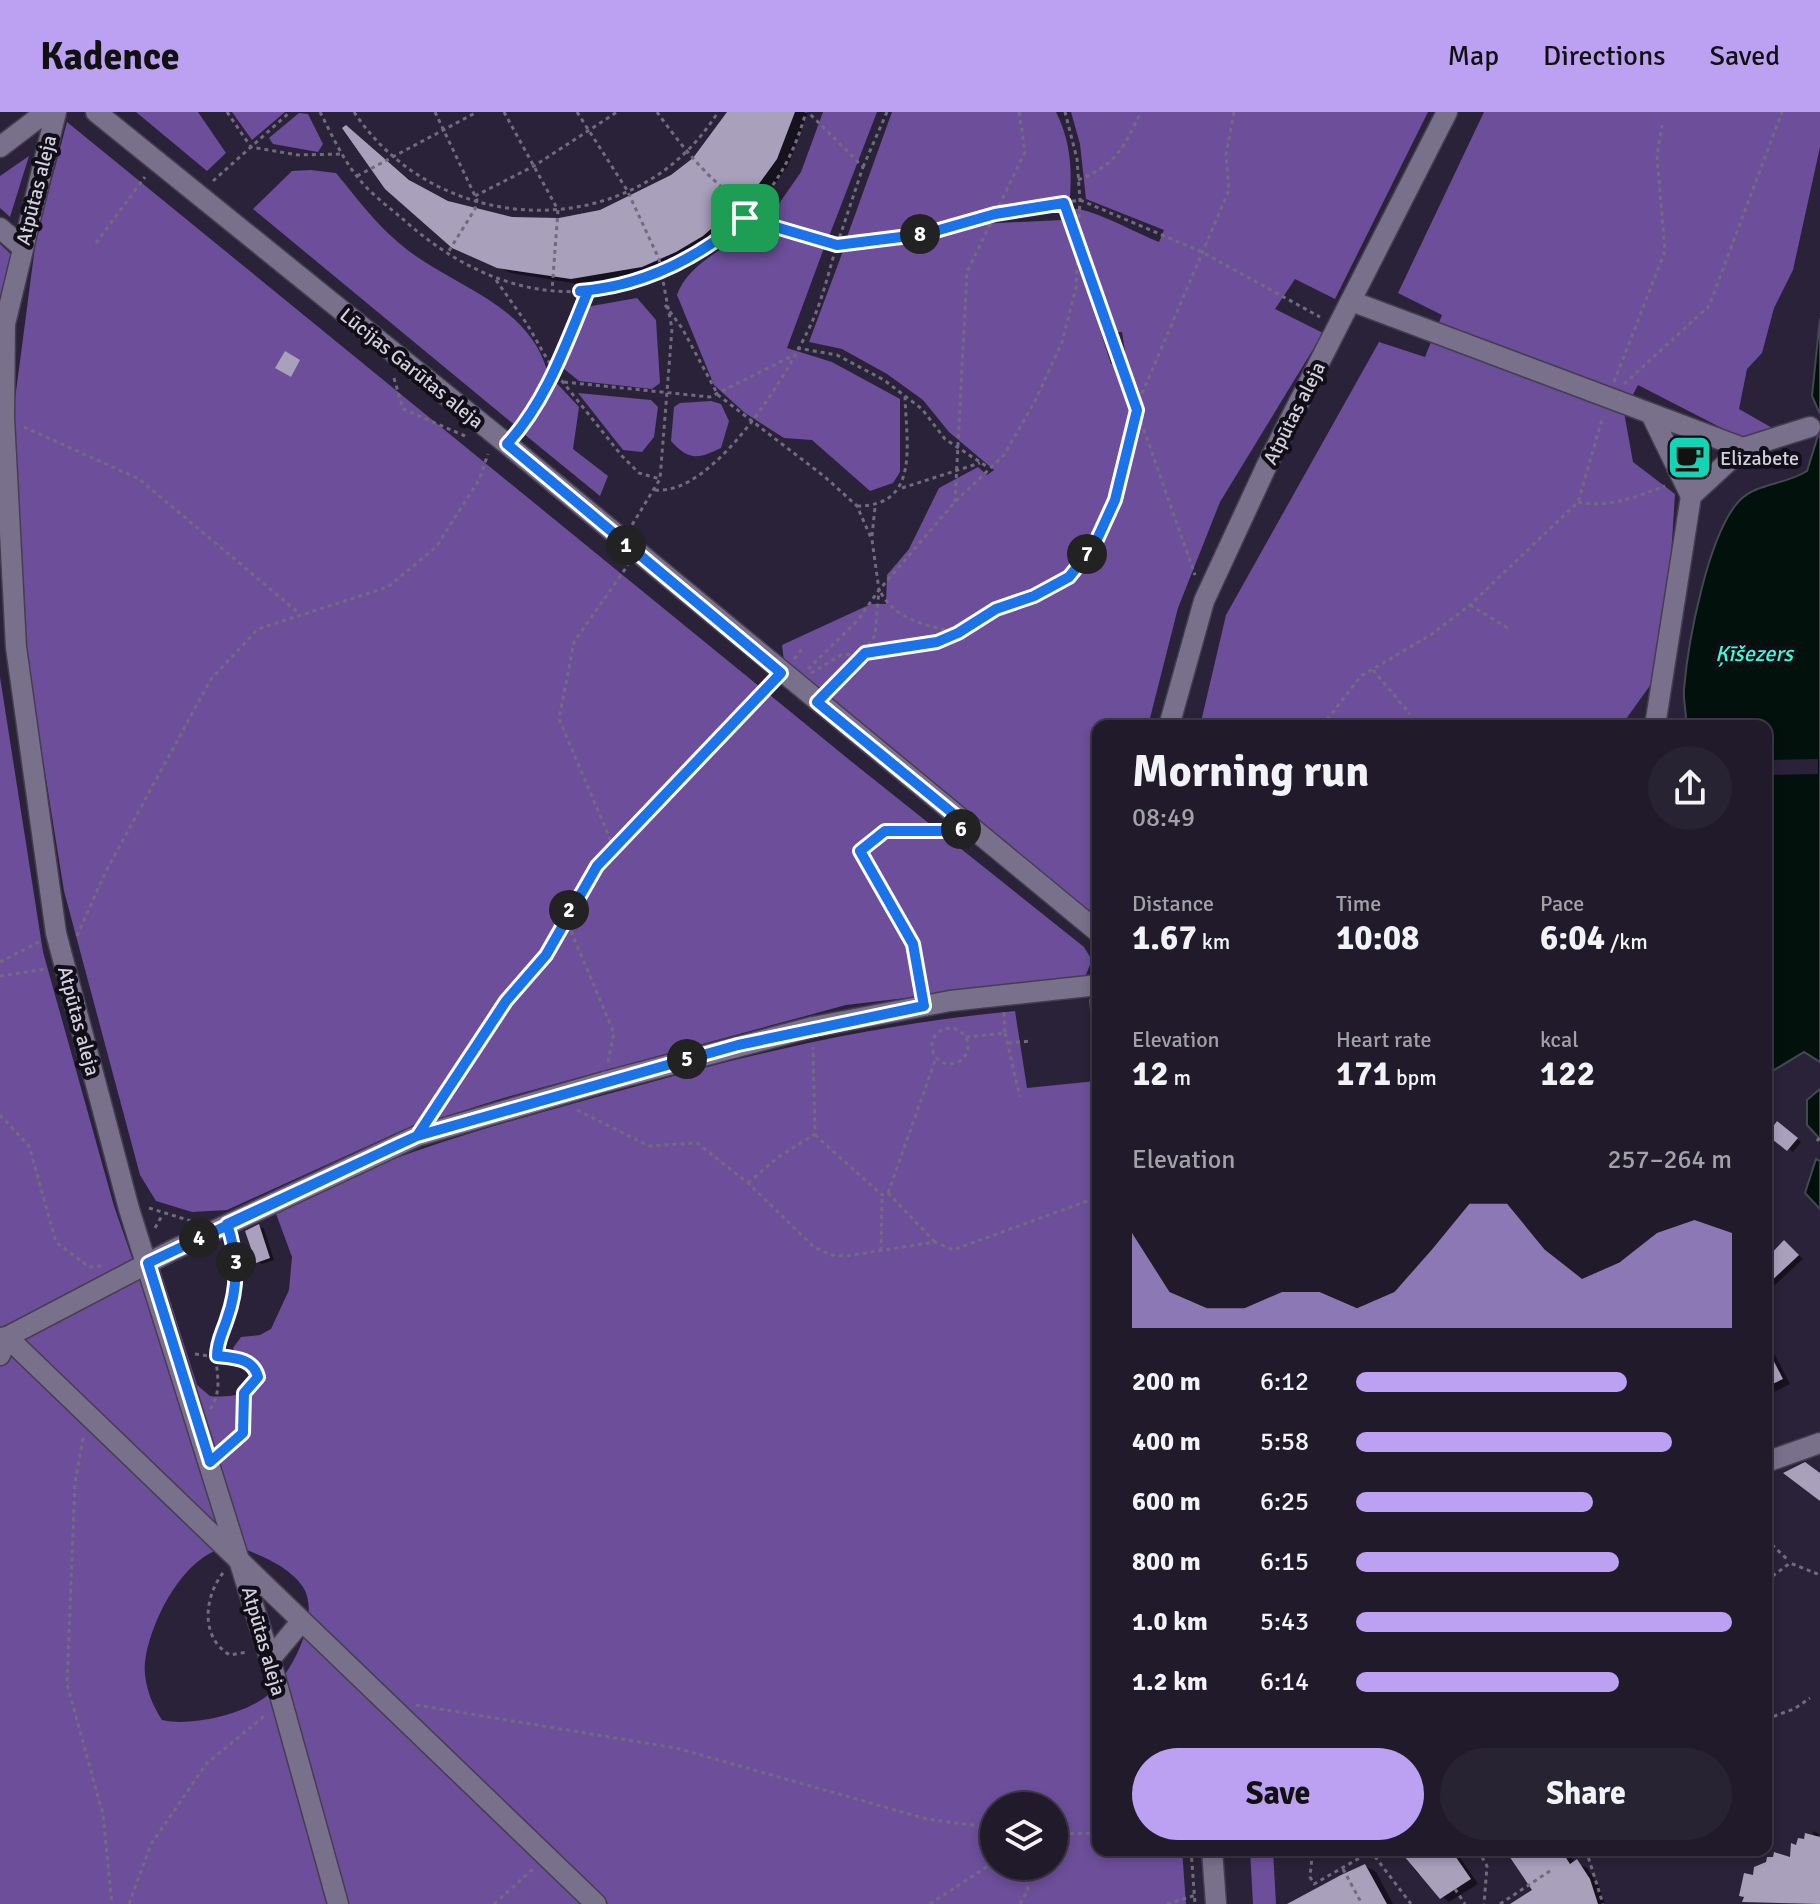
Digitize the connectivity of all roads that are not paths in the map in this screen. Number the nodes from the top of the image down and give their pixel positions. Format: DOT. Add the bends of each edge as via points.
graph roads {
  1 [pos="46,112"];
  2 [pos="56,112"];
  3 [pos="96,112"];
  4 [pos="1447,112"];
  5 [pos="0,147"];
  6 [pos="0,228"];
  7 [pos="22,247"];
  8 [pos="1351,301"];
  9 [pos="1651,414"];
  10 [pos="1810,427"];
  11 [pos="1743,448"];
  12 [pos="1691,496"];
  13 [pos="1171,720"];
  14 [pos="1656,720"];
  15 [pos="1092,927"];
  16 [pos="1092,986"];
  17 [pos="148,1263"];
  18 [pos="2,1344"];
  19 [pos="1820,1443"];
  20 [pos="1772,1460"];
  21 [pos="241,1564"];
  22 [pos="301,1622"];
  23 [pos="268,1653"];
  24 [pos="1211,1856"];
  25 [pos="1208,1896"];
  26 [pos="338,1904"];
  27 [pos="596,1904"];
  1 -- 5 [label="street"];
  2 -- 7 [label="street, Atpūtas aleja"];
  3 -- 15 [label="street, Lūcijas Garūtas aleja"];
  4 -- 8 [label="street, Atpūtas aleja"];
  6 -- 7 [label="street"];
  7 -- 17 [label="street, Atpūtas aleja" via="5,324 4,418 16,647 56,933"];
  8 -- 9 [label="street"];
  8 -- 13 [label="street, Atpūtas aleja" via="1204,601"];
  9 -- 11 [label="street"];
  9 -- 12 [label="street"];
  10 -- 11 [label="street"];
  11 -- 12 [label="street"];
  12 -- 14 [label="street"];
  16 -- 17 [label="street" via="924,1006 813,1027 553,1096 417,1136"];
  17 -- 18 [label="street"];
  17 -- 21 [label="street, Atpūtas aleja"];
  18 -- 21 [label="street" via="87,1415"];
  19 -- 20 [label="street"];
  21 -- 22 [label="street"];
  21 -- 23 [label="street, Atpūtas aleja"];
  22 -- 23 [label="street"];
  22 -- 27 [label="street"];
  23 -- 26 [label="street, Atpūtas aleja"];
  24 -- 25 [label="street"];
}
